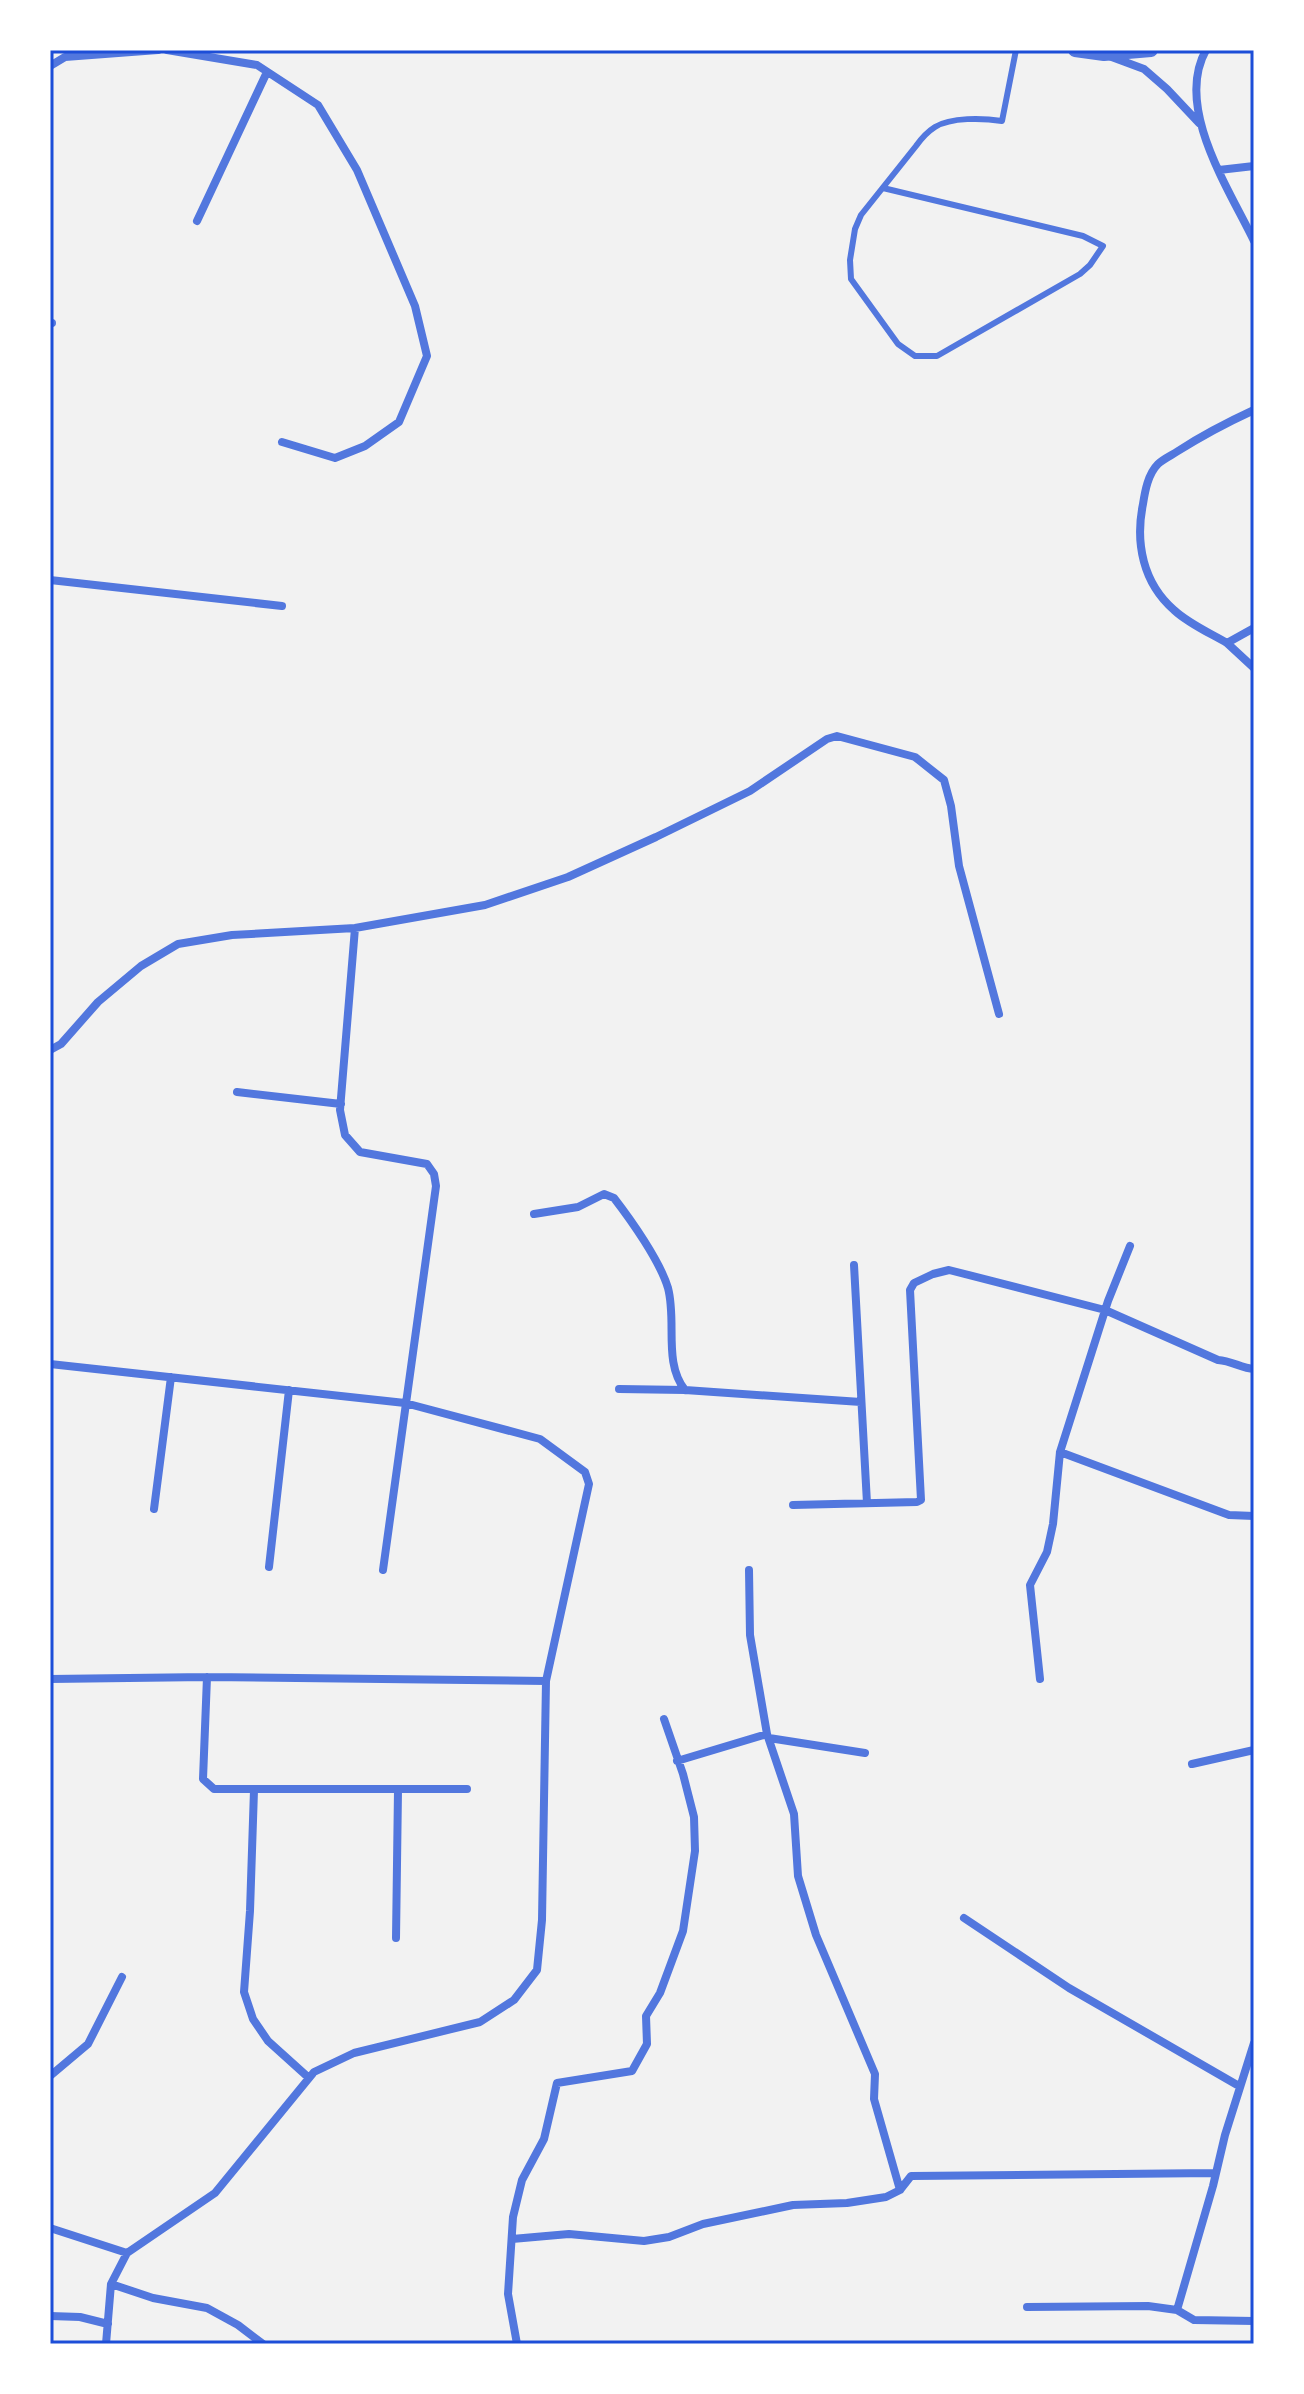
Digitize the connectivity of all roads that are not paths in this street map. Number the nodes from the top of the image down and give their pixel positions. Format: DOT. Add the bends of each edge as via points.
graph roads {
  1 [pos="158,50"];
  2 [pos="167,50"];
  3 [pos="1016,50"];
  4 [pos="1075,50"];
  5 [pos="1151,50"];
  6 [pos="1206,50"];
  7 [pos="1104,54"];
  8 [pos="50,66"];
  9 [pos="267,72"];
  10 [pos="1200,124"];
  11 [pos="1254,166"];
  12 [pos="1219,170"];
  13 [pos="883,188"];
  14 [pos="197,221"];
  15 [pos="1254,241"];
  16 [pos="1254,410"];
  17 [pos="282,442"];
  18 [pos="50,580"];
  19 [pos="282,606"];
  20 [pos="1254,628"];
  21 [pos="1227,643"];
  22 [pos="1254,668"];
  23 [pos="355,928"];
  24 [pos="999,1014"];
  25 [pos="50,1050"];
  26 [pos="237,1092"];
  27 [pos="341,1104"];
  28 [pos="534,1214"];
  29 [pos="1130,1246"];
  30 [pos="854,1265"];
  31 [pos="1105,1310"];
  32 [pos="50,1364"];
  33 [pos="1254,1369"];
  34 [pos="171,1377"];
  35 [pos="619,1389"];
  36 [pos="289,1390"];
  37 [pos="685,1390"];
  38 [pos="861,1402"];
  39 [pos="405,1403"];
  40 [pos="1060,1452"];
  41 [pos="867,1503"];
  42 [pos="793,1505"];
  43 [pos="154,1509"];
  44 [pos="1254,1516"];
  45 [pos="269,1567"];
  46 [pos="383,1570"];
  47 [pos="749,1570"];
  48 [pos="207,1677"];
  49 [pos="50,1679"];
  50 [pos="1040,1679"];
  51 [pos="546,1681"];
  52 [pos="664,1719"];
  53 [pos="768,1736"];
  54 [pos="1254,1750"];
  55 [pos="865,1753"];
  56 [pos="677,1761"];
  57 [pos="1192,1764"];
  58 [pos="467,1789"];
  59 [pos="254,1790"];
  60 [pos="398,1790"];
  61 [pos="964,1918"];
  62 [pos="396,1938"];
  63 [pos="122,1977"];
  64 [pos="1254,2043"];
  65 [pos="50,2076"];
  66 [pos="309,2078"];
  67 [pos="1239,2086"];
  68 [pos="1215,2173"];
  69 [pos="900,2190"];
  70 [pos="50,2228"];
  71 [pos="512,2239"];
  72 [pos="127,2253"];
  73 [pos="111,2284"];
  74 [pos="1027,2307"];
  75 [pos="1177,2310"];
  76 [pos="50,2316"];
  77 [pos="1254,2321"];
  78 [pos="108,2324"];
  79 [pos="106,2344"];
  80 [pos="263,2344"];
  81 [pos="517,2344"];
  1 -- 8 [label="street" via="65,57"];
  2 -- 9 [label="street" via="257,65"];
  3 -- 13 [label="lane" via="1002,121 937,125"];
  4 -- 7 [label="street"];
  5 -- 7 [label="street"];
  6 -- 10 [label="street" via="1196,78"];
  7 -- 10 [label="street" via="1144,69"];
  9 -- 14 [label="street"];
  9 -- 17 [label="street" via="318,105 357,170 415,306 427,356 399,422 365,446 335,458"];
  10 -- 12 [label="street"];
  11 -- 12 [label="street"];
  12 -- 15 [label="street"];
  13 -- 13 [label="lane" via="855,229 851,279 898,344 915,356 937,356 1064,284 1090,265 1103,246 1083,236"];
  16 -- 21 [label="street" via="1159,463 1151,473 1139,521 1146,573 1155,589 1174,610"];
  18 -- 19 [label="street"];
  20 -- 21 [label="street"];
  21 -- 22 [label="street"];
  23 -- 24 [label="street" via="485,905 568,877 750,791 837,736 915,757 944,780 959,866"];
  23 -- 25 [label="street" via="232,935 178,944 141,966"];
  23 -- 27 [label="street"];
  26 -- 27 [label="street"];
  27 -- 39 [label="street" via="345,1135 360,1152 427,1164 434,1174"];
  28 -- 37 [label="street" via="578,1207 604,1194 614,1198 667,1287 673,1363"];
  29 -- 31 [label="street"];
  30 -- 38 [label="street"];
  31 -- 33 [label="street" via="1218,1360"];
  31 -- 40 [label="street"];
  31 -- 41 [label="street" via="949,1270 914,1283 910,1290 921,1500"];
  32 -- 34 [label="street"];
  34 -- 36 [label="street"];
  34 -- 43 [label="street"];
  35 -- 37 [label="street"];
  36 -- 39 [label="street"];
  36 -- 45 [label="street"];
  37 -- 38 [label="street"];
  38 -- 41 [label="street"];
  39 -- 46 [label="street"];
  39 -- 51 [label="street" via="540,1439 585,1472 589,1484"];
  40 -- 44 [label="street" via="1229,1515"];
  40 -- 50 [label="street" via="1047,1552 1030,1585"];
  41 -- 42 [label="street"];
  47 -- 53 [label="street" via="750,1635"];
  48 -- 49 [label="street"];
  48 -- 51 [label="street"];
  48 -- 59 [label="street" via="203,1779 214,1789"];
  51 -- 66 [label="street" via="537,1970 514,2000 480,2022 354,2053"];
  52 -- 56 [label="street"];
  53 -- 55 [label="street"];
  53 -- 56 [label="street"];
  53 -- 69 [label="street" via="794,1814 798,1876 816,1935 875,2074 874,2099"];
  54 -- 57 [label="street"];
  56 -- 71 [label="street" via="694,1817 695,1851 683,1931 646,2016 647,2044 632,2071 557,2083 544,2139 522,2180"];
  58 -- 60 [label="street"];
  59 -- 60 [label="street"];
  59 -- 66 [label="street" via="244,1992 268,2041"];
  60 -- 62 [label="street"];
  61 -- 67 [label="street" via="1069,1988"];
  63 -- 65 [label="street" via="88,2044"];
  64 -- 67 [label="street"];
  66 -- 72 [label="street" via="215,2193"];
  67 -- 68 [label="street"];
  68 -- 69 [label="street" via="911,2176"];
  68 -- 75 [label="street"];
  69 -- 71 [label="street" via="847,2203 793,2205 644,2241 584,2234"];
  70 -- 72 [label="street"];
  71 -- 81 [label="street" via="508,2294"];
  72 -- 73 [label="street"];
  73 -- 78 [label="street"];
  73 -- 80 [label="street" via="207,2308"];
  74 -- 75 [label="street"];
  75 -- 77 [label="street" via="1194,2320"];
  76 -- 78 [label="street"];
  78 -- 79 [label="street"];
}
